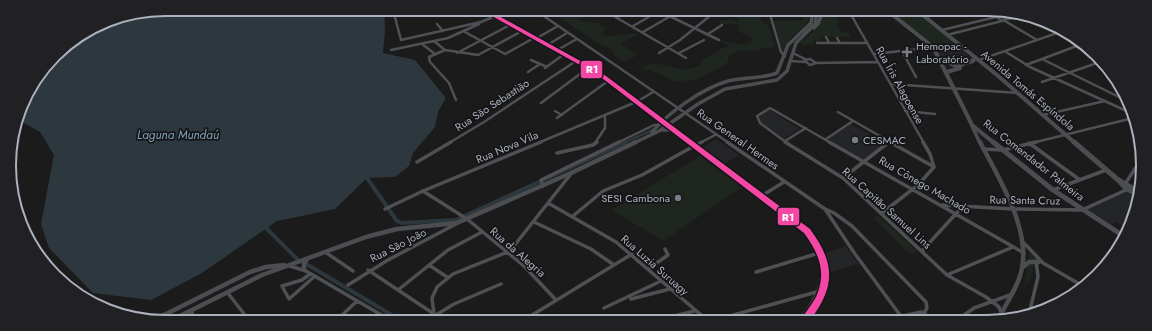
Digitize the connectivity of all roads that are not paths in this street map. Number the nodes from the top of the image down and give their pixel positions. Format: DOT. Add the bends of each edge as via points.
graph roads {
  1 [pos="394,16"];
  2 [pos="544,16"];
  3 [pos="650,16"];
  4 [pos="710,16"];
  5 [pos="771,16"];
  6 [pos="812,16"];
  7 [pos="816,16"];
  8 [pos="821,16"];
  9 [pos="852,16"];
  10 [pos="894,16"];
  11 [pos="923,16"];
  12 [pos="493,17"];
  13 [pos="617,17"];
  14 [pos="669,17"];
  15 [pos="998,17"];
  16 [pos="1015,19"];
  17 [pos="1006,21"];
  18 [pos="482,22"];
  19 [pos="982,22"];
  20 [pos="437,24"];
  21 [pos="722,25"];
  22 [pos="988,25"];
  23 [pos="508,26"];
  24 [pos="558,26"];
  25 [pos="633,26"];
  26 [pos="964,26"];
  27 [pos="695,29"];
  28 [pos="942,30"];
  29 [pos="970,30"];
  30 [pos="443,31"];
  31 [pos="808,31"];
  32 [pos="465,32"];
  33 [pos="520,32"];
  34 [pos="643,32"];
  35 [pos="567,33"];
  36 [pos="1057,33"];
  37 [pos="708,34"];
  38 [pos="947,35"];
  39 [pos="826,37"];
  40 [pos="538,38"];
  41 [pos="837,38"];
  42 [pos="532,39"];
  43 [pos="576,39"];
  44 [pos="704,40"];
  45 [pos="719,40"];
  46 [pos="1037,40"];
  47 [pos="481,41"];
  48 [pos="434,42"];
  49 [pos="818,43"];
  50 [pos="829,43"];
  51 [pos="840,43"];
  52 [pos="867,43"];
  53 [pos="422,44"];
  54 [pos="549,44"];
  55 [pos="954,45"];
  56 [pos="493,47"];
  57 [pos="1077,47"];
  58 [pos="669,48"];
  59 [pos="933,48"];
  60 [pos="559,49"];
  61 [pos="391,50"];
  62 [pos="445,50"];
  63 [pos="902,51"];
  64 [pos="1006,52"];
  65 [pos="457,53"];
  66 [pos="659,53"];
  67 [pos="679,53"];
  68 [pos="793,53"];
  69 [pos="435,54"];
  70 [pos="874,54"];
  71 [pos="563,55"];
  72 [pos="784,56"];
  73 [pos="975,57"];
  74 [pos="686,58"];
  75 [pos="1042,59"];
  76 [pos="531,60"];
  77 [pos="940,60"];
  78 [pos="576,61"];
  79 [pos="792,61"];
  80 [pos="805,61"];
  81 [pos="878,62"];
  82 [pos="981,62"];
  83 [pos="816,63"];
  84 [pos="540,64"];
  85 [pos="1096,64"];
  86 [pos="950,65"];
  87 [pos="1026,65"];
  88 [pos="789,67"];
  89 [pos="588,68"];
  90 [pos="954,69"];
  91 [pos="528,72"];
  92 [pos="947,72"];
  93 [pos="1070,72"];
  94 [pos="916,77"];
  95 [pos="1054,78"];
  96 [pos="608,80"];
  97 [pos="1042,82"];
  98 [pos="891,84"];
  99 [pos="955,89"];
  100 [pos="653,92"];
  101 [pos="1018,93"];
  102 [pos="701,94"];
  103 [pos="1120,97"];
  104 [pos="707,98"];
  105 [pos="456,100"];
  106 [pos="692,100"];
  107 [pos="637,101"];
  108 [pos="1105,101"];
  109 [pos="541,103"];
  110 [pos="698,104"];
  111 [pos="678,109"];
  112 [pos="555,111"];
  113 [pos="905,111"];
  114 [pos="1126,111"];
  115 [pos="838,112"];
  116 [pos="684,113"];
  117 [pos="562,114"];
  118 [pos="935,114"];
  119 [pos="669,115"];
  120 [pos="1043,115"];
  121 [pos="605,116"];
  122 [pos="557,118"];
  123 [pos="676,119"];
  124 [pos="757,119"];
  125 [pos="1129,119"];
  126 [pos="853,121"];
  127 [pos="661,123"];
  128 [pos="668,125"];
  129 [pos="972,125"];
  130 [pos="806,128"];
  131 [pos="673,130"];
  132 [pos="659,131"];
  133 [pos="715,135"];
  134 [pos="1066,135"];
  135 [pos="648,136"];
  136 [pos="826,139"];
  137 [pos="785,141"];
  138 [pos="889,142"];
  139 [pos="1029,143"];
  140 [pos="624,144"];
  141 [pos="695,145"];
  142 [pos="589,147"];
  143 [pos="983,149"];
  144 [pos="1003,150"];
  145 [pos="557,153"];
  146 [pos="596,154"];
  147 [pos="417,162"];
  148 [pos="864,162"];
  149 [pos="934,167"];
  150 [pos="1136,167"];
  151 [pos="1106,170"];
  152 [pos="571,173"];
  153 [pos="843,178"];
  154 [pos="1117,179"];
  155 [pos="1080,180"];
  156 [pos="784,182"];
  157 [pos="541,183"];
  158 [pos="1124,184"];
  159 [pos="913,189"];
  160 [pos="1128,189"];
  161 [pos="1053,190"];
  162 [pos="423,191"];
  163 [pos="1134,191"];
  164 [pos="1134,192"];
  165 [pos="763,194"];
  166 [pos="548,203"];
  167 [pos="940,205"];
  168 [pos="962,207"];
  169 [pos="386,209"];
  170 [pos="825,209"];
  171 [pos="1013,209"];
  172 [pos="1082,210"];
  173 [pos="882,213"];
  174 [pos="957,214"];
  175 [pos="573,216"];
  176 [pos="466,218"];
  177 [pos="534,222"];
  178 [pos="457,223"];
  179 [pos="482,232"];
  180 [pos="1120,234"];
  181 [pos="1024,243"];
  182 [pos="1013,247"];
  183 [pos="664,249"];
  184 [pos="922,251"];
  185 [pos="325,252"];
  186 [pos="508,252"];
  187 [pos="1024,252"];
  188 [pos="819,253"];
  189 [pos="632,254"];
  190 [pos="307,259"];
  191 [pos="1038,261"];
  192 [pos="294,263"];
  193 [pos="429,265"];
  194 [pos="614,265"];
  195 [pos="285,267"];
  196 [pos="1022,268"];
  197 [pos="648,269"];
  198 [pos="305,270"];
  199 [pos="368,270"];
  200 [pos="353,271"];
  201 [pos="756,272"];
  202 [pos="310,274"];
  203 [pos="947,275"];
  204 [pos="315,276"];
  205 [pos="447,277"];
  206 [pos="661,281"];
  207 [pos="501,284"];
  208 [pos="1079,284"];
  209 [pos="348,285"];
  210 [pos="670,289"];
  211 [pos="398,290"];
  212 [pos="820,291"];
  213 [pos="226,292"];
  214 [pos="1010,294"];
  215 [pos="631,299"];
  216 [pos="556,300"];
  217 [pos="358,301"];
  218 [pos="995,302"];
  219 [pos="179,308"];
  220 [pos="604,308"];
  221 [pos="1030,308"];
  222 [pos="191,311"];
  223 [pos="694,311"];
  224 [pos="924,312"];
  225 [pos="168,313"];
  226 [pos="1001,313"];
  227 [pos="164,315"];
  228 [pos="182,315"];
  229 [pos="193,315"];
  230 [pos="245,315"];
  231 [pos="342,315"];
  232 [pos="382,315"];
  233 [pos="435,315"];
  234 [pos="532,315"];
  235 [pos="678,315"];
  236 [pos="700,315"];
  237 [pos="733,315"];
  238 [pos="803,315"];
  239 [pos="900,315"];
  240 [pos="909,315"];
  241 [pos="928,315"];
  242 [pos="962,315"];
  1 -- 30 [label="street" via="400,39"];
  2 -- 24 [label="street, Rua General Hermes"];
  3 -- 25 [label="street"];
  4 -- 27 [label="street"];
  5 -- 72 [label="street"];
  6 -- 72 [label="main road" via="811,23 788,45"];
  7 -- 31 [label="main road" via="815,24"];
  8 -- 31 [label="main road" via="818,24"];
  9 -- 52 [label="street, Rua Íris Alagoense"];
  10 -- 59 [label="highway"];
  11 -- 28 [label="highway, Avenida Tomás Espíndola"];
  12 -- 18 [label="street"];
  12 -- 23 [label="street"];
  13 -- 25 [label="street"];
  14 -- 27 [label="street"];
  14 -- 34 [label="street"];
  15 -- 17 [label="street"];
  15 -- 19 [label="street"];
  16 -- 17 [label="street"];
  17 -- 22 [label="street"];
  17 -- 46 [label="street"];
  18 -- 30 [label="street"];
  18 -- 32 [label="street"];
  19 -- 22 [label="street"];
  19 -- 26 [label="street"];
  20 -- 30 [label="street"];
  21 -- 37 [label="street"];
  22 -- 29 [label="street"];
  23 -- 33 [label="street"];
  23 -- 47 [label="street"];
  24 -- 35 [label="street, Rua General Hermes"];
  24 -- 40 [label="street"];
  25 -- 34 [label="street"];
  26 -- 28 [label="street"];
  26 -- 29 [label="street"];
  27 -- 37 [label="street"];
  27 -- 58 [label="street"];
  28 -- 38 [label="highway, Avenida Tomás Espíndola"];
  29 -- 38 [label="street"];
  31 -- 68 [label="main road" via="796,43"];
  32 -- 47 [label="street"];
  32 -- 48 [label="street"];
  33 -- 42 [label="street"];
  33 -- 56 [label="street"];
  34 -- 58 [label="street"];
  35 -- 43 [label="street, Rua General Hermes"];
  35 -- 54 [label="street"];
  36 -- 46 [label="street"];
  37 -- 45 [label="street"];
  38 -- 73 [label="highway, Avenida Tomás Espíndola"];
  39 -- 50 [label="street"];
  41 -- 51 [label="street"];
  42 -- 56 [label="street" via="505,54"];
  42 -- 71 [label="street"];
  43 -- 60 [label="street"];
  43 -- 100 [label="street, Rua General Hermes"];
  44 -- 67 [label="street"];
  46 -- 64 [label="street"];
  47 -- 56 [label="street"];
  47 -- 65 [label="street"];
  48 -- 53 [label="street"];
  48 -- 62 [label="street"];
  49 -- 50 [label="street"];
  50 -- 51 [label="street"];
  51 -- 52 [label="street"];
  52 -- 70 [label="street, Rua Íris Alagoense"];
  53 -- 61 [label="street"];
  53 -- 69 [label="street"];
  55 -- 59 [label="street"];
  56 -- 65 [label="street" via="476,56"];
  57 -- 75 [label="street"];
  58 -- 66 [label="street"];
  58 -- 67 [label="street"];
  59 -- 63 [label="street"];
  59 -- 77 [label="highway"];
  62 -- 65 [label="street"];
  62 -- 69 [label="street"];
  63 -- 70 [label="street"];
  63 -- 94 [label="street"];
  64 -- 82 [label="street"];
  64 -- 87 [label="street"];
  67 -- 74 [label="street"];
  68 -- 79 [label="main road"];
  68 -- 80 [label="street"];
  69 -- 105 [label="street" via="428,58 449,83"];
  70 -- 81 [label="street, Rua Íris Alagoense"];
  71 -- 78 [label="street"];
  71 -- 84 [label="street" via="546,68"];
  72 -- 88 [label="main road" via="790,60"];
  72 -- 102 [label="main road" via="777,73 718,84"];
  73 -- 82 [label="highway, Avenida Tomás Espíndola"];
  73 -- 86 [label="highway" via="973,61 959,66"];
  75 -- 87 [label="street"];
  75 -- 93 [label="street"];
  76 -- 84 [label="street"];
  77 -- 86 [label="highway"];
  77 -- 92 [label="highway"];
  78 -- 89 [label="street"];
  78 -- 147 [label="street, Rua São Sebastião" via="484,122"];
  79 -- 80 [label="street"];
  79 -- 88 [label="main road"];
  80 -- 83 [label="street" via="810,65"];
  80 -- 83 [label="street" via="812,59"];
  81 -- 83 [label="street"];
  81 -- 98 [label="street, Rua Íris Alagoense"];
  82 -- 90 [label="highway"];
  82 -- 101 [label="highway, Avenida Tomás Espíndola"];
  84 -- 91 [label="street"];
  85 -- 93 [label="street"];
  86 -- 90 [label="highway"];
  87 -- 95 [label="street"];
  88 -- 104 [label="main road" via="777,80 728,88"];
  89 -- 96 [label="street"];
  89 -- 109 [label="street"];
  90 -- 92 [label="highway"];
  92 -- 99 [label="highway"];
  93 -- 95 [label="street"];
  93 -- 103 [label="street"];
  95 -- 97 [label="street"];
  95 -- 108 [label="street"];
  96 -- 107 [label="street"];
  96 -- 117 [label="street"];
  98 -- 99 [label="street"];
  98 -- 113 [label="street, Rua Íris Alagoense"];
  99 -- 101 [label="street"];
  99 -- 129 [label="highway"];
  100 -- 107 [label="street, Rua Nova Vila"];
  100 -- 111 [label="street, Rua General Hermes"];
  101 -- 120 [label="highway, Avenida Tomás Espíndola"];
  102 -- 104 [label="main road"];
  102 -- 106 [label="main road"];
  104 -- 110 [label="main road"];
  106 -- 110 [label="main road"];
  106 -- 111 [label="main road"];
  107 -- 121 [label="street, Rua Nova Vila"];
  107 -- 127 [label="street"];
  108 -- 114 [label="street"];
  108 -- 120 [label="street"];
  110 -- 116 [label="main road"];
  111 -- 116 [label="street, Rua General Hermes"];
  111 -- 119 [label="main road"];
  112 -- 117 [label="street"];
  113 -- 118 [label="street"];
  113 -- 149 [label="street, Rua Íris Alagoense" via="930,154"];
  115 -- 126 [label="street"];
  116 -- 123 [label="main road"];
  116 -- 133 [label="street, Rua General Hermes"];
  117 -- 122 [label="street"];
  119 -- 123 [label="main road"];
  119 -- 127 [label="main road"];
  120 -- 134 [label="highway, Avenida Tomás Espíndola"];
  121 -- 142 [label="street" via="605,128 596,142"];
  121 -- 162 [label="street, Rua Nova Vila"];
  123 -- 128 [label="main road"];
  124 -- 130 [label="street, Rua Cônego Machado" via="758,115 770,108"];
  124 -- 137 [label="street, Rua Capitão Samuel Lins"];
  125 -- 134 [label="street"];
  126 -- 136 [label="street"];
  126 -- 138 [label="street"];
  127 -- 128 [label="street"];
  127 -- 135 [label="main road"];
  127 -- 140 [label="street"];
  128 -- 131 [label="street"];
  128 -- 132 [label="main road"];
  128 -- 141 [label="street"];
  129 -- 143 [label="main road"];
  129 -- 144 [label="highway, Rua Comendador Palmeira"];
  130 -- 136 [label="street, Rua Cônego Machado"];
  130 -- 137 [label="street"];
  131 -- 132 [label="main road"];
  131 -- 141 [label="street"];
  132 -- 135 [label="main road"];
  133 -- 141 [label="street"];
  133 -- 156 [label="street, Rua General Hermes"];
  134 -- 139 [label="street"];
  134 -- 151 [label="highway, Avenida Tomás Espíndola"];
  135 -- 140 [label="main road"];
  136 -- 148 [label="street, Rua Cônego Machado"];
  137 -- 153 [label="street, Rua Capitão Samuel Lins"];
  138 -- 148 [label="street"];
  138 -- 149 [label="street"];
  139 -- 144 [label="street"];
  139 -- 155 [label="street"];
  140 -- 146 [label="street"];
  140 -- 152 [label="main road"];
  141 -- 175 [label="street" via="648,172 603,191"];
  141 -- 188 [label="street" via="801,226"];
  142 -- 145 [label="street"];
  142 -- 146 [label="street"];
  143 -- 144 [label="street"];
  143 -- 171 [label="main road"];
  144 -- 161 [label="highway, Rua Comendador Palmeira"];
  146 -- 157 [label="street"];
  148 -- 153 [label="street"];
  148 -- 159 [label="street, Rua Cônego Machado"];
  149 -- 159 [label="street"];
  150 -- 158 [label="street"];
  151 -- 154 [label="highway, Avenida Tomás Espíndola"];
  151 -- 155 [label="street"];
  152 -- 157 [label="main road"];
  152 -- 166 [label="street"];
  153 -- 173 [label="street, Rua Capitão Samuel Lins"];
  154 -- 158 [label="highway, Avenida Tomás Espíndola"];
  154 -- 160 [label="main road"];
  155 -- 161 [label="street"];
  156 -- 165 [label="street"];
  156 -- 170 [label="street, Rua General Hermes"];
  157 -- 176 [label="main road" via="520,196"];
  158 -- 163 [label="highway, Avenida Tomás Espíndola"];
  159 -- 167 [label="street, Rua Cônego Machado"];
  159 -- 173 [label="street"];
  160 -- 164 [label="main road"];
  160 -- 172 [label="street, Rua Santa Cruz"];
  161 -- 172 [label="highway, Rua Comendador Palmeira"];
  162 -- 169 [label="street, Rua Nova Vila"];
  162 -- 176 [label="street, Rua da Alegria"];
  166 -- 175 [label="street, Rua Luzia Suruagy"];
  166 -- 177 [label="street"];
  167 -- 168 [label="street, Rua Santa Cruz"];
  167 -- 174 [label="street, Rua Cônego Machado"];
  168 -- 171 [label="street, Rua Santa Cruz"];
  168 -- 174 [label="street"];
  170 -- 224 [label="street" via="862,235 926,302"];
  170 -- 239 [label="street, Rua General Hermes"];
  171 -- 172 [label="street, Rua Santa Cruz"];
  171 -- 181 [label="main road"];
  172 -- 180 [label="highway, Rua Comendador Palmeira"];
  173 -- 184 [label="street, Rua Capitão Samuel Lins"];
  174 -- 182 [label="street, Rua Cônego Machado"];
  174 -- 184 [label="street"];
  175 -- 189 [label="street, Rua Luzia Suruagy"];
  176 -- 178 [label="main road"];
  176 -- 179 [label="street, Rua da Alegria"];
  177 -- 186 [label="street"];
  177 -- 194 [label="street" via="591,249"];
  178 -- 185 [label="main road" via="397,229"];
  178 -- 199 [label="street, Rua São João"];
  179 -- 186 [label="street, Rua da Alegria"];
  179 -- 193 [label="street" via="458,243"];
  181 -- 187 [label="main road"];
  181 -- 191 [label="street"];
  182 -- 187 [label="street, Rua Cônego Machado"];
  182 -- 203 [label="street"];
  183 -- 197 [label="street" via="668,255"];
  184 -- 203 [label="street, Rua Capitão Samuel Lins"];
  185 -- 190 [label="main road"];
  185 -- 200 [label="street"];
  186 -- 205 [label="street"];
  186 -- 216 [label="street, Rua da Alegria" via="531,272"];
  187 -- 196 [label="main road"];
  188 -- 201 [label="street"];
  188 -- 212 [label="street" via="822,266"];
  189 -- 194 [label="street"];
  189 -- 197 [label="street, Rua Luzia Suruagy"];
  190 -- 192 [label="main road"];
  190 -- 198 [label="main road" via="304,264"];
  191 -- 196 [label="main road" via="1029,262"];
  191 -- 208 [label="street"];
  191 -- 221 [label="street" via="1038,277"];
  192 -- 195 [label="main road"];
  192 -- 198 [label="street"];
  192 -- 219 [label="main road" via="256,270"];
  193 -- 205 [label="street"];
  193 -- 211 [label="street"];
  194 -- 216 [label="street"];
  195 -- 198 [label="street" via="294,266"];
  195 -- 213 [label="main road"];
  196 -- 214 [label="main road"];
  197 -- 206 [label="street, Rua Luzia Suruagy"];
  198 -- 202 [label="street"];
  199 -- 209 [label="street, Rua São João"];
  199 -- 211 [label="street"];
  202 -- 204 [label="street"];
  202 -- 204 [label="street" via="302,280 282,286 289,299"];
  203 -- 218 [label="street, Rua Capitão Samuel Lins"];
  204 -- 217 [label="street"];
  205 -- 233 [label="street" via="432,294"];
  206 -- 210 [label="street, Rua Luzia Suruagy"];
  206 -- 220 [label="street"];
  207 -- 233 [label="street"];
  210 -- 215 [label="street"];
  210 -- 223 [label="street, Rua Luzia Suruagy"];
  211 -- 233 [label="street"];
  212 -- 237 [label="street"];
  212 -- 238 [label="street"];
  213 -- 222 [label="main road"];
  213 -- 230 [label="street"];
  214 -- 218 [label="street"];
  214 -- 226 [label="main road"];
  216 -- 234 [label="street"];
  217 -- 231 [label="street"];
  217 -- 232 [label="street"];
  218 -- 226 [label="street"];
  218 -- 242 [label="street" via="966,311"];
  219 -- 225 [label="main road"];
  219 -- 228 [label="main road" via="178,313"];
  222 -- 228 [label="main road"];
  222 -- 229 [label="street"];
  223 -- 235 [label="street"];
  223 -- 236 [label="street, Rua Luzia Suruagy"];
  224 -- 240 [label="street"];
  224 -- 241 [label="street"];
  225 -- 227 [label="main road"];
}
